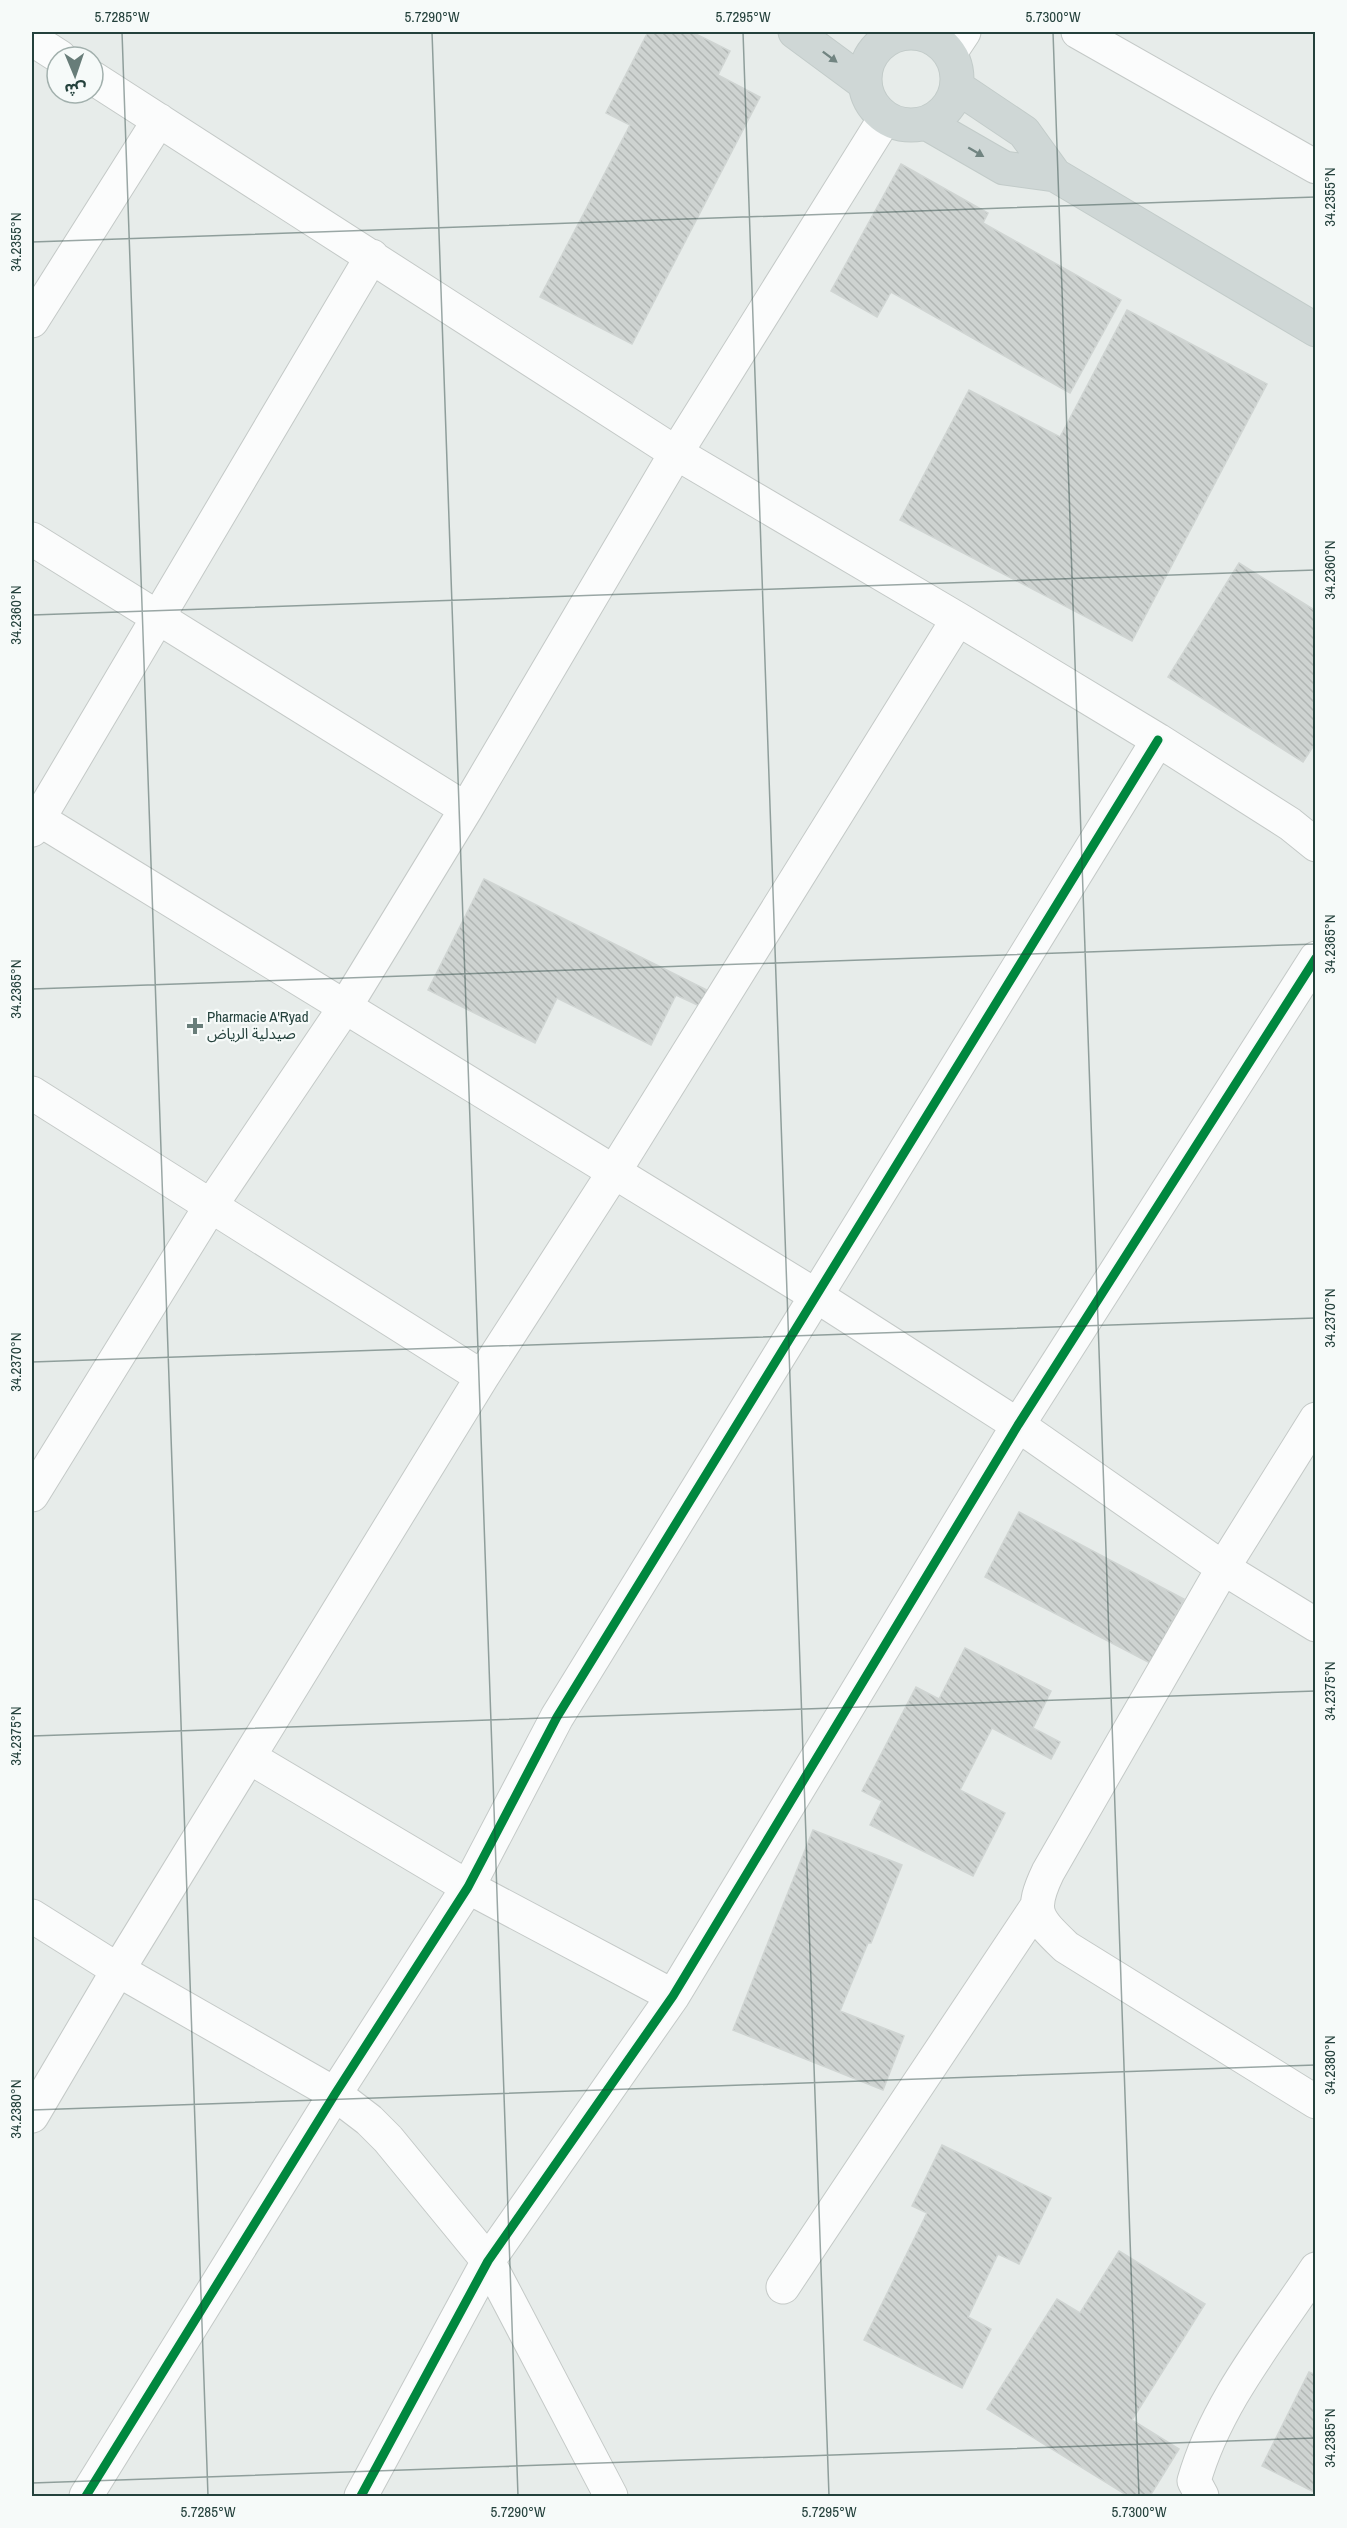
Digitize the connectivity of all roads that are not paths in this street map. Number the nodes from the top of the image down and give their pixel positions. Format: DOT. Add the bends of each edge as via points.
graph roads {
  1 [pos="795,32"];
  2 [pos="1078,32"];
  3 [pos="893,33"];
  4 [pos="32,39"];
  5 [pos="957,42"];
  6 [pos="45,47"];
  7 [pos="864,83"];
  8 [pos="105,86"];
  9 [pos="957,87"];
  10 [pos="885,118"];
  11 [pos="159,120"];
  12 [pos="926,123"];
  13 [pos="1316,167"];
  14 [pos="1055,175"];
  15 [pos="372,256"];
  16 [pos="32,321"];
  17 [pos="1316,330"];
  18 [pos="676,453"];
  19 [pos="32,539"];
  20 [pos="157,616"];
  21 [pos="958,619"];
  22 [pos="1158,740"];
  23 [pos="466,809"];
  24 [pos="34,821"];
  25 [pos="1316,845"];
  26 [pos="1316,958"];
  27 [pos="345,1007"];
  28 [pos="32,1093"];
  29 [pos="614,1172"];
  30 [pos="210,1207"];
  31 [pos="815,1295"];
  32 [pos="482,1377"];
  33 [pos="1316,1419"];
  34 [pos="1018,1425"];
  35 [pos="32,1495"];
  36 [pos="1223,1568"];
  37 [pos="1316,1625"];
  38 [pos="249,1758"];
  39 [pos="468,1887"];
  40 [pos="1037,1906"];
  41 [pos="32,1916"];
  42 [pos="118,1970"];
  43 [pos="673,1996"];
  44 [pos="336,2094"];
  45 [pos="1316,2102"];
  46 [pos="32,2116"];
  47 [pos="488,2261"];
  48 [pos="1316,2269"];
  49 [pos="783,2287"];
  50 [pos="86,2496"];
  51 [pos="361,2496"];
  52 [pos="611,2496"];
  53 [pos="1202,2496"];
  1 -- 7 [label="main road, one-way"];
  2 -- 13 [label="street"];
  3 -- 5 [label="main road" via="920,33"];
  3 -- 7 [label="main road" via="875,49 866,65"];
  4 -- 6 [label="street"];
  5 -- 9 [label="main road"];
  7 -- 10 [label="main road" via="870,103"];
  8 -- 11 [label="street"];
  9 -- 12 [label="main road" via="940,115"];
  9 -- 14 [label="main road" via="1024,132"];
  10 -- 12 [label="main road" via="905,125"];
  10 -- 18 [label="street"];
  11 -- 15 [label="street"];
  11 -- 16 [label="street"];
  12 -- 14 [label="main road, one-way" via="1004,168"];
  14 -- 17 [label="main road"];
  15 -- 18 [label="street"];
  15 -- 20 [label="street"];
  18 -- 21 [label="street"];
  18 -- 23 [label="street"];
  19 -- 20 [label="street"];
  20 -- 23 [label="street"];
  20 -- 24 [label="street"];
  21 -- 22 [label="street"];
  21 -- 29 [label="street"];
  22 -- 25 [label="street" via="1290,824"];
  22 -- 31 [label="street"];
  23 -- 27 [label="street"];
  24 -- 27 [label="street"];
  26 -- 34 [label="street"];
  27 -- 29 [label="street"];
  27 -- 30 [label="street"];
  28 -- 30 [label="street"];
  29 -- 31 [label="street"];
  29 -- 32 [label="street"];
  30 -- 32 [label="street"];
  30 -- 35 [label="street"];
  31 -- 34 [label="street"];
  31 -- 39 [label="street" via="558,1717"];
  32 -- 38 [label="street"];
  33 -- 36 [label="street"];
  34 -- 36 [label="street"];
  34 -- 43 [label="street"];
  36 -- 37 [label="street"];
  36 -- 40 [label="street" via="1047,1872"];
  38 -- 39 [label="street"];
  38 -- 42 [label="street"];
  39 -- 43 [label="street"];
  39 -- 44 [label="street"];
  40 -- 45 [label="street" via="1045,1927 1066,1947"];
  40 -- 49 [label="street"];
  41 -- 42 [label="street"];
  42 -- 44 [label="street"];
  42 -- 46 [label="street"];
  43 -- 47 [label="street"];
  44 -- 47 [label="street" via="388,2139"];
  44 -- 50 [label="street"];
  47 -- 51 [label="street"];
  47 -- 52 [label="street"];
  48 -- 53 [label="street" via="1219,2415 1194,2481"];
}
